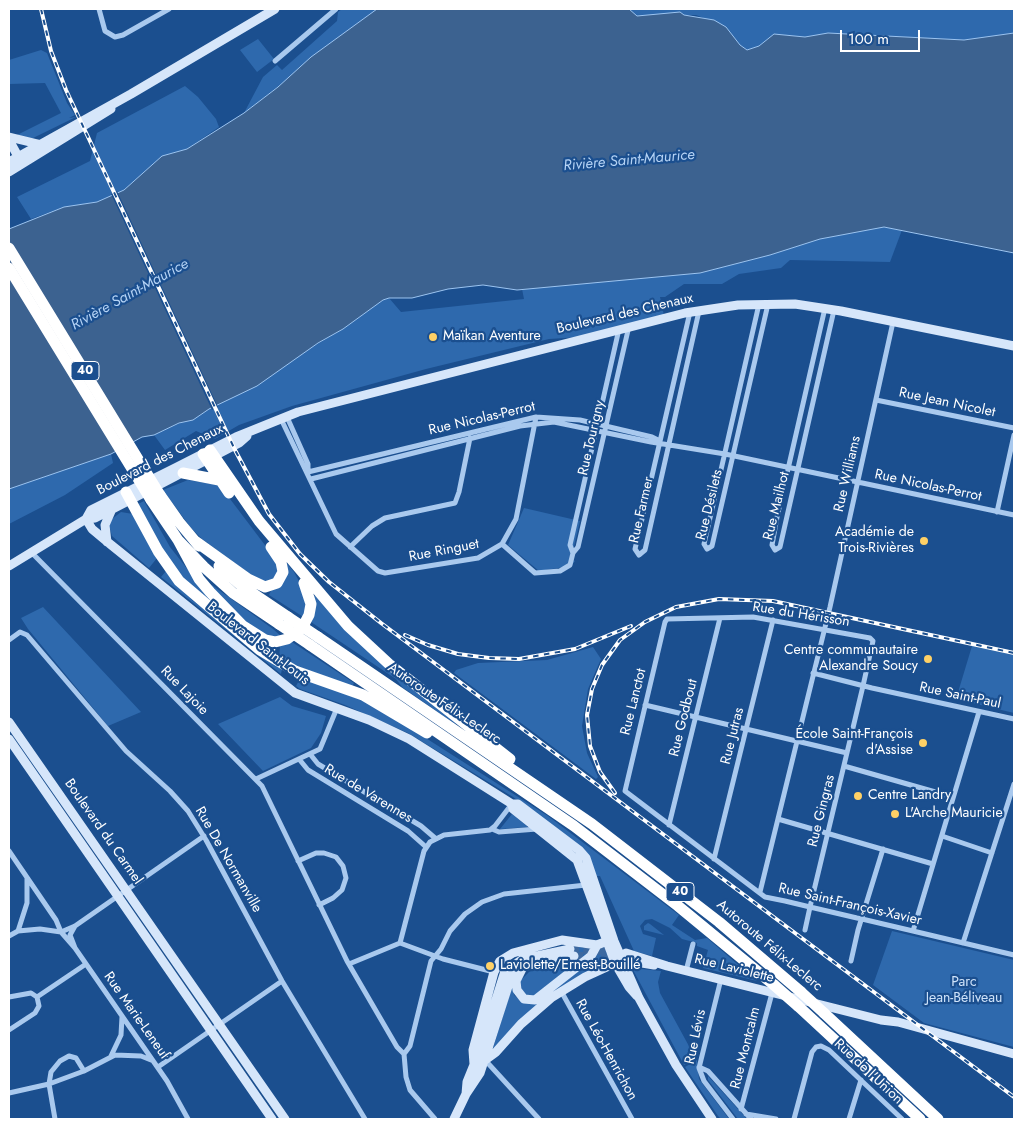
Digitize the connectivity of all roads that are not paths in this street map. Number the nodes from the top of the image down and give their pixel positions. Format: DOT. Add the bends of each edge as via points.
graph roads {
  1 [pos="99,9"];
  2 [pos="169,9"];
  3 [pos="275,9"];
  4 [pos="336,9"];
  5 [pos="276,61"];
  6 [pos="132,94"];
  7 [pos="9,139"];
  8 [pos="39,144"];
  9 [pos="20,160"];
  10 [pos="9,162"];
  11 [pos="9,172"];
  12 [pos="9,248"];
  13 [pos="9,268"];
  14 [pos="764,303"];
  15 [pos="830,309"];
  16 [pos="695,311"];
  17 [pos="893,322"];
  18 [pos="629,326"];
  19 [pos="619,328"];
  20 [pos="1014,346"];
  21 [pos="876,400"];
  22 [pos="284,418"];
  23 [pos="536,420"];
  24 [pos="597,426"];
  25 [pos="605,428"];
  26 [pos="1014,428"];
  27 [pos="470,432"];
  28 [pos="1014,435"];
  29 [pos="469,439"];
  30 [pos="661,442"];
  31 [pos="669,443"];
  32 [pos="725,454"];
  33 [pos="208,455"];
  34 [pos="734,456"];
  35 [pos="789,468"];
  36 [pos="797,470"];
  37 [pos="308,472"];
  38 [pos="183,473"];
  39 [pos="311,479"];
  40 [pos="219,480"];
  41 [pos="858,482"];
  42 [pos="128,496"];
  43 [pos="156,497"];
  44 [pos="112,509"];
  45 [pos="997,512"];
  46 [pos="1014,515"];
  47 [pos="86,519"];
  48 [pos="178,540"];
  49 [pos="195,541"];
  50 [pos="107,542"];
  51 [pos="502,544"];
  52 [pos="350,547"];
  53 [pos="31,552"];
  54 [pos="573,553"];
  55 [pos="289,558"];
  56 [pos="9,566"];
  57 [pos="720,618"];
  58 [pos="666,620"];
  59 [pos="773,620"];
  60 [pos="284,621"];
  61 [pos="824,629"];
  62 [pos="9,640"];
  63 [pos="872,640"];
  64 [pos="314,641"];
  65 [pos="814,673"];
  66 [pos="863,686"];
  67 [pos="645,705"];
  68 [pos="337,708"];
  69 [pos="979,712"];
  70 [pos="696,717"];
  71 [pos="1014,720"];
  72 [pos="9,722"];
  73 [pos="746,729"];
  74 [pos="9,739"];
  75 [pos="797,741"];
  76 [pos="847,753"];
  77 [pos="310,754"];
  78 [pos="299,759"];
  79 [pos="844,766"];
  80 [pos="501,774"];
  81 [pos="256,779"];
  82 [pos="1014,784"];
  83 [pos="625,790"];
  84 [pos="555,797"];
  85 [pos="953,798"];
  86 [pos="512,804"];
  87 [pos="778,819"];
  88 [pos="669,825"];
  89 [pos="82,826"];
  90 [pos="492,829"];
  91 [pos="537,829"];
  92 [pos="73,832"];
  93 [pos="828,832"];
  94 [pos="204,836"];
  95 [pos="942,836"];
  96 [pos="435,838"];
  97 [pos="426,847"];
  98 [pos="883,849"];
  99 [pos="992,853"];
  100 [pos="10,854"];
  101 [pos="714,859"];
  102 [pos="298,860"];
  103 [pos="933,864"];
  104 [pos="27,877"];
  105 [pos="586,885"];
  106 [pos="127,890"];
  107 [pos="760,892"];
  108 [pos="118,897"];
  109 [pos="319,905"];
  110 [pos="810,907"];
  111 [pos="862,919"];
  112 [pos="75,926"];
  113 [pos="805,930"];
  114 [pos="18,931"];
  115 [pos="913,931"];
  116 [pos="61,932"];
  117 [pos="9,936"];
  118 [pos="610,940"];
  119 [pos="963,943"];
  120 [pos="400,944"];
  121 [pos="693,944"];
  122 [pos="597,945"];
  123 [pos="75,948"];
  124 [pos="1014,955"];
  125 [pos="436,956"];
  126 [pos="174,958"];
  127 [pos="623,959"];
  128 [pos="851,961"];
  129 [pos="86,964"];
  130 [pos="165,964"];
  131 [pos="349,964"];
  132 [pos="523,967"];
  133 [pos="686,971"];
  134 [pos="494,972"];
  135 [pos="721,979"];
  136 [pos="282,981"];
  137 [pos="773,989"];
  138 [pos="561,991"];
  139 [pos="9,998"];
  140 [pos="37,998"];
  141 [pos="121,1015"];
  142 [pos="220,1024"];
  143 [pos="9,1030"];
  144 [pos="211,1031"];
  145 [pos="404,1054"];
  146 [pos="1014,1054"];
  147 [pos="111,1056"];
  148 [pos="485,1060"];
  149 [pos="154,1062"];
  150 [pos="474,1064"];
  151 [pos="158,1067"];
  152 [pos="699,1067"];
  153 [pos="84,1071"];
  154 [pos="861,1080"];
  155 [pos="49,1084"];
  156 [pos="267,1092"];
  157 [pos="9,1093"];
  158 [pos="466,1094"];
  159 [pos="258,1098"];
  160 [pos="741,1109"];
  161 [pos="746,1114"];
  162 [pos="708,1117"];
  163 [pos="55,1119"];
  164 [pos="188,1119"];
  165 [pos="272,1119"];
  166 [pos="285,1119"];
  167 [pos="365,1119"];
  168 [pos="435,1119"];
  169 [pos="454,1119"];
  170 [pos="539,1119"];
  171 [pos="632,1119"];
  172 [pos="733,1119"];
  173 [pos="751,1119"];
  174 [pos="776,1119"];
  175 [pos="794,1119"];
  176 [pos="849,1119"];
  177 [pos="902,1119"];
  178 [pos="920,1119"];
  179 [pos="938,1119"];
  1 -- 2 [label="street" via="105,32 117,36"];
  3 -- 6 [label="street"];
  4 -- 5 [label="street"];
  6 -- 8 [label="street"];
  6 -- 9 [label="street" via="102,116"];
  7 -- 8 [label="street"];
  7 -- 9 [label="street"];
  8 -- 9 [label="street"];
  9 -- 10 [label="street"];
  9 -- 11 [label="street"];
  12 -- 43 [label="highway, Autoroute Félix-Leclerc / 40, bridge"];
  13 -- 43 [label="highway, Autoroute Félix-Leclerc / 40, bridge"];
  14 -- 15 [label="street, Boulevard des Chenaux"];
  14 -- 16 [label="street, Boulevard des Chenaux"];
  14 -- 32 [label="street, Rue Désilets"];
  14 -- 34 [label="street, Rue Désilets"];
  15 -- 17 [label="street, Boulevard des Chenaux"];
  15 -- 35 [label="street, Rue Mailhot"];
  15 -- 36 [label="street, Rue Mailhot"];
  16 -- 18 [label="street, Boulevard des Chenaux"];
  16 -- 30 [label="street, Rue Farmer"];
  16 -- 31 [label="street, Rue Farmer"];
  17 -- 20 [label="street, Boulevard des Chenaux"];
  17 -- 21 [label="street, Rue Williams"];
  18 -- 19 [label="street, Boulevard des Chenaux"];
  18 -- 25 [label="street, Rue Tourigny"];
  19 -- 22 [label="street, Boulevard des Chenaux"];
  19 -- 24 [label="street, Rue Tourigny"];
  21 -- 26 [label="street, Rue Jean Nicolet"];
  21 -- 41 [label="street, Rue Williams"];
  22 -- 33 [label="street, Boulevard des Chenaux" via="250,433 239,443"];
  22 -- 37 [label="street, Rue Ringuet" via="302,466"];
  23 -- 24 [label="street, Rue Nicolas-Perrot" via="564,417"];
  23 -- 27 [label="street, Rue Nicolas-Perrot"];
  23 -- 29 [label="street, Rue Nicolas-Perrot"];
  23 -- 51 [label="street, Rue Ringuet" via="516,519"];
  24 -- 25 [label="street, Rue Nicolas-Perrot"];
  24 -- 54 [label="street, Rue Tourigny" via="570,545"];
  25 -- 30 [label="street, Rue Nicolas-Perrot" via="652,437"];
  25 -- 54 [label="street, Rue Tourigny" via="578,547"];
  27 -- 29 [label="street"];
  27 -- 37 [label="street, Rue Nicolas-Perrot"];
  28 -- 45 [label="street"];
  29 -- 39 [label="street, Rue Nicolas-Perrot"];
  29 -- 52 [label="street" via="460,492 455,503 385,518"];
  30 -- 31 [label="street, Rue Nicolas-Perrot"];
  30 -- 31 [label="street, Rue Farmer" via="636,549 639,554 645,550"];
  31 -- 32 [label="street, Rue Nicolas-Perrot"];
  32 -- 34 [label="street, Rue Nicolas-Perrot"];
  32 -- 34 [label="street, Rue Désilets" via="704,544 707,550 712,546"];
  33 -- 38 [label="street, Boulevard des Chenaux"];
  33 -- 40 [label="highway"];
  33 -- 42 [label="street, Boulevard des Chenaux"];
  33 -- 55 [label="highway"];
  34 -- 35 [label="street, Rue Nicolas-Perrot"];
  35 -- 36 [label="street, Rue Nicolas-Perrot"];
  35 -- 36 [label="street, Rue Mailhot" via="772,545 775,550 780,547"];
  36 -- 41 [label="street, Rue Nicolas-Perrot"];
  37 -- 39 [label="street, Rue Ringuet"];
  38 -- 40 [label="highway"];
  38 -- 42 [label="street, Boulevard des Chenaux"];
  39 -- 52 [label="street, Rue Ringuet" via="331,526"];
  40 -- 49 [label="highway" via="280,559 282,577 272,586 260,586"];
  41 -- 45 [label="street, Rue Nicolas-Perrot"];
  41 -- 61 [label="street, Rue Williams"];
  42 -- 44 [label="street, Boulevard des Chenaux"];
  42 -- 47 [label="street, Boulevard des Chenaux" via="91,510"];
  42 -- 80 [label="highway" via="163,560 179,581 268,656 296,671 363,696"];
  43 -- 48 [label="highway, Autoroute Félix-Leclerc / 40"];
  43 -- 49 [label="highway, Autoroute Félix-Leclerc / 40"];
  44 -- 47 [label="street, Boulevard des Chenaux"];
  44 -- 50 [label="street" via="106,524"];
  45 -- 46 [label="street, Rue Nicolas-Perrot"];
  47 -- 50 [label="street, Boulevard Saint-Louis"];
  47 -- 53 [label="street, Boulevard des Chenaux"];
  48 -- 55 [label="highway" via="198,579 247,629 269,641 283,641 294,636 304,626 310,611 309,593"];
  48 -- 60 [label="highway, Autoroute Félix-Leclerc / 40" via="223,585"];
  49 -- 60 [label="highway, Autoroute Félix-Leclerc / 40" via="232,578"];
  50 -- 68 [label="street, Boulevard Saint-Louis" via="295,693"];
  51 -- 52 [label="street, Rue Ringuet" via="478,558 385,573 378,571"];
  51 -- 54 [label="street, Rue Tourigny" via="529,570 538,574 567,568"];
  53 -- 56 [label="street, Boulevard des Chenaux"];
  53 -- 81 [label="street, Rue Lajoie"];
  55 -- 84 [label="highway" via="363,642"];
  57 -- 58 [label="street, Rue du Hérisson"];
  57 -- 59 [label="street, Rue du Hérisson"];
  57 -- 70 [label="street, Rue Godbout"];
  58 -- 67 [label="street, Rue Lanctot"];
  59 -- 61 [label="street, Rue du Hérisson"];
  59 -- 73 [label="street, Rue Jutras"];
  60 -- 64 [label="highway, Autoroute Félix-Leclerc / 40, bridge"];
  61 -- 63 [label="street, Rue du Hérisson"];
  61 -- 65 [label="street, Rue Williams"];
  62 -- 94 [label="street, Rue De Normanville" via="20,632 27,635 123,748 176,797"];
  63 -- 66 [label="street, Rue Gingras"];
  64 -- 80 [label="highway, Autoroute Félix-Leclerc / 40"];
  64 -- 84 [label="highway, Autoroute Félix-Leclerc / 40"];
  65 -- 66 [label="street, Rue Saint-Paul"];
  65 -- 75 [label="street, Rue Williams"];
  66 -- 69 [label="street, Rue Saint-Paul"];
  66 -- 76 [label="street, Rue Gingras"];
  67 -- 70 [label="street"];
  67 -- 83 [label="street, Rue Lanctot"];
  68 -- 77 [label="street" via="322,745"];
  68 -- 86 [label="street, Boulevard Saint-Louis" via="409,739"];
  69 -- 71 [label="street, Rue Saint-Paul"];
  69 -- 85 [label="street"];
  70 -- 73 [label="street"];
  70 -- 88 [label="street, Rue Godbout"];
  72 -- 89 [label="street, Boulevard du Carmel"];
  73 -- 75 [label="street"];
  73 -- 101 [label="street, Rue Jutras"];
  74 -- 92 [label="street, Boulevard du Carmel"];
  75 -- 76 [label="street"];
  75 -- 87 [label="street, Rue Williams"];
  76 -- 79 [label="street, Rue Gingras"];
  77 -- 78 [label="street"];
  77 -- 96 [label="street, Rue de Varennes" via="318,764 421,826"];
  78 -- 81 [label="street"];
  78 -- 97 [label="street, Rue de Varennes" via="308,770 412,834"];
  79 -- 85 [label="street"];
  79 -- 93 [label="street, Rue Gingras"];
  80 -- 137 [label="highway, Autoroute Félix-Leclerc / 40" via="617,858"];
  81 -- 102 [label="street, Rue Lajoie" via="267,794"];
  82 -- 99 [label="street"];
  83 -- 88 [label="street, Rue Saint-François-Xavier"];
  84 -- 179 [label="highway, Autoroute Félix-Leclerc / 40, bridge" via="668,882 801,992"];
  85 -- 95 [label="street"];
  86 -- 90 [label="street"];
  86 -- 91 [label="street, Boulevard Saint-Louis" via="513,810"];
  86 -- 118 [label="street, Boulevard Saint-Louis" via="518,804 583,854"];
  87 -- 93 [label="street"];
  87 -- 107 [label="street, Rue Williams"];
  88 -- 101 [label="street, Rue Saint-François-Xavier"];
  89 -- 92 [label="street"];
  89 -- 106 [label="street, Boulevard du Carmel"];
  90 -- 91 [label="street" via="499,832"];
  90 -- 96 [label="street"];
  91 -- 105 [label="street, Boulevard Saint-Louis" via="574,856"];
  92 -- 108 [label="street, Boulevard du Carmel"];
  93 -- 98 [label="street"];
  93 -- 110 [label="street, Rue Gingras"];
  94 -- 106 [label="street"];
  94 -- 136 [label="street, Rue De Normanville"];
  95 -- 99 [label="street"];
  95 -- 103 [label="street"];
  96 -- 97 [label="street"];
  97 -- 120 [label="street"];
  98 -- 103 [label="street"];
  98 -- 111 [label="street"];
  99 -- 119 [label="street"];
  100 -- 104 [label="street"];
  101 -- 107 [label="street, Rue Saint-François-Xavier"];
  102 -- 109 [label="street, Rue Lajoie"];
  102 -- 109 [label="street" via="324,853 336,857 343,866 346,878 342,890"];
  103 -- 115 [label="street"];
  104 -- 114 [label="street" via="27,903"];
  104 -- 116 [label="street"];
  105 -- 118 [label="street, Boulevard Saint-Louis"];
  105 -- 125 [label="street" via="517,891 486,900 457,922"];
  106 -- 108 [label="street"];
  106 -- 126 [label="street, Boulevard du Carmel"];
  107 -- 110 [label="street, Rue Saint-François-Xavier"];
  108 -- 112 [label="street"];
  108 -- 130 [label="street, Boulevard du Carmel"];
  109 -- 131 [label="street, Rue Lajoie"];
  110 -- 111 [label="street, Rue Saint-François-Xavier"];
  110 -- 113 [label="street, Rue Gingras"];
  111 -- 115 [label="street, Rue Saint-François-Xavier"];
  111 -- 128 [label="street"];
  112 -- 116 [label="street"];
  112 -- 123 [label="street" via="70,935"];
  114 -- 116 [label="street" via="40,929"];
  114 -- 117 [label="street"];
  115 -- 119 [label="street, Rue Saint-François-Xavier"];
  116 -- 123 [label="street, Rue Marie-Leneuf"];
  118 -- 122 [label="street"];
  118 -- 127 [label="street, Boulevard Saint-Louis"];
  119 -- 124 [label="street, Rue Saint-François-Xavier"];
  120 -- 125 [label="street"];
  120 -- 131 [label="street"];
  121 -- 133 [label="street"];
  122 -- 132 [label="street" via="591,956 535,1000 524,999 517,990 516,981"];
  122 -- 134 [label="street" via="566,940 546,944 509,955 500,961"];
  123 -- 129 [label="street, Rue Marie-Leneuf"];
  125 -- 134 [label="street"];
  125 -- 145 [label="street" via="431,962 410,1046"];
  126 -- 130 [label="street"];
  126 -- 142 [label="street, Boulevard du Carmel"];
  127 -- 133 [label="street, Rue Laviolette"];
  127 -- 138 [label="street"];
  127 -- 162 [label="street, Boulevard Saint-Louis" via="639,998"];
  129 -- 140 [label="street"];
  129 -- 141 [label="street, Rue Marie-Leneuf"];
  130 -- 144 [label="street, Boulevard du Carmel"];
  131 -- 145 [label="street, Rue Lajoie"];
  132 -- 148 [label="street" via="514,972 508,982"];
  132 -- 150 [label="street" via="572,952 523,958 507,969"];
  133 -- 135 [label="street, Rue Laviolette"];
  134 -- 150 [label="street" via="473,1050"];
  135 -- 137 [label="street, Rue Laviolette"];
  135 -- 152 [label="street, Rue Lévis"];
  136 -- 142 [label="street"];
  136 -- 167 [label="street, Rue De Normanville"];
  137 -- 146 [label="street, Rue Laviolette"];
  137 -- 160 [label="street, Rue Montcalm"];
  137 -- 178 [label="highway, Autoroute Félix-Leclerc / 40, bridge" via="798,1006"];
  138 -- 148 [label="street"];
  138 -- 171 [label="street, Rue Léo-Henrichon"];
  139 -- 140 [label="street" via="27,992"];
  140 -- 143 [label="street" via="39,1006 35,1013"];
  141 -- 147 [label="street" via="121,1034"];
  141 -- 149 [label="street, Rue Marie-Leneuf"];
  142 -- 144 [label="street"];
  142 -- 156 [label="street, Boulevard du Carmel"];
  144 -- 151 [label="street"];
  144 -- 159 [label="street, Boulevard du Carmel"];
  145 -- 168 [label="street" via="410,1090"];
  147 -- 149 [label="street" via="141,1056"];
  147 -- 153 [label="street"];
  148 -- 158 [label="street" via="475,1084"];
  148 -- 170 [label="street"];
  149 -- 151 [label="street, Rue Marie-Leneuf"];
  150 -- 158 [label="street"];
  151 -- 164 [label="street, Rue Marie-Leneuf"];
  152 -- 160 [label="street" via="708,1070"];
  152 -- 172 [label="street, Rue Lévis" via="704,1081"];
  153 -- 155 [label="street"];
  153 -- 155 [label="street" via="76,1058 66,1057 52,1070"];
  154 -- 175 [label="street, Rue de l'Union" via="827,1048 818,1046 811,1054"];
  154 -- 176 [label="street"];
  154 -- 177 [label="street, Rue de l'Union"];
  155 -- 157 [label="street"];
  155 -- 163 [label="street"];
  156 -- 159 [label="street"];
  156 -- 166 [label="street, Boulevard du Carmel"];
  158 -- 169 [label="street"];
  159 -- 165 [label="street, Boulevard du Carmel"];
  160 -- 161 [label="street"];
  161 -- 173 [label="street"];
  161 -- 174 [label="street"];
}
